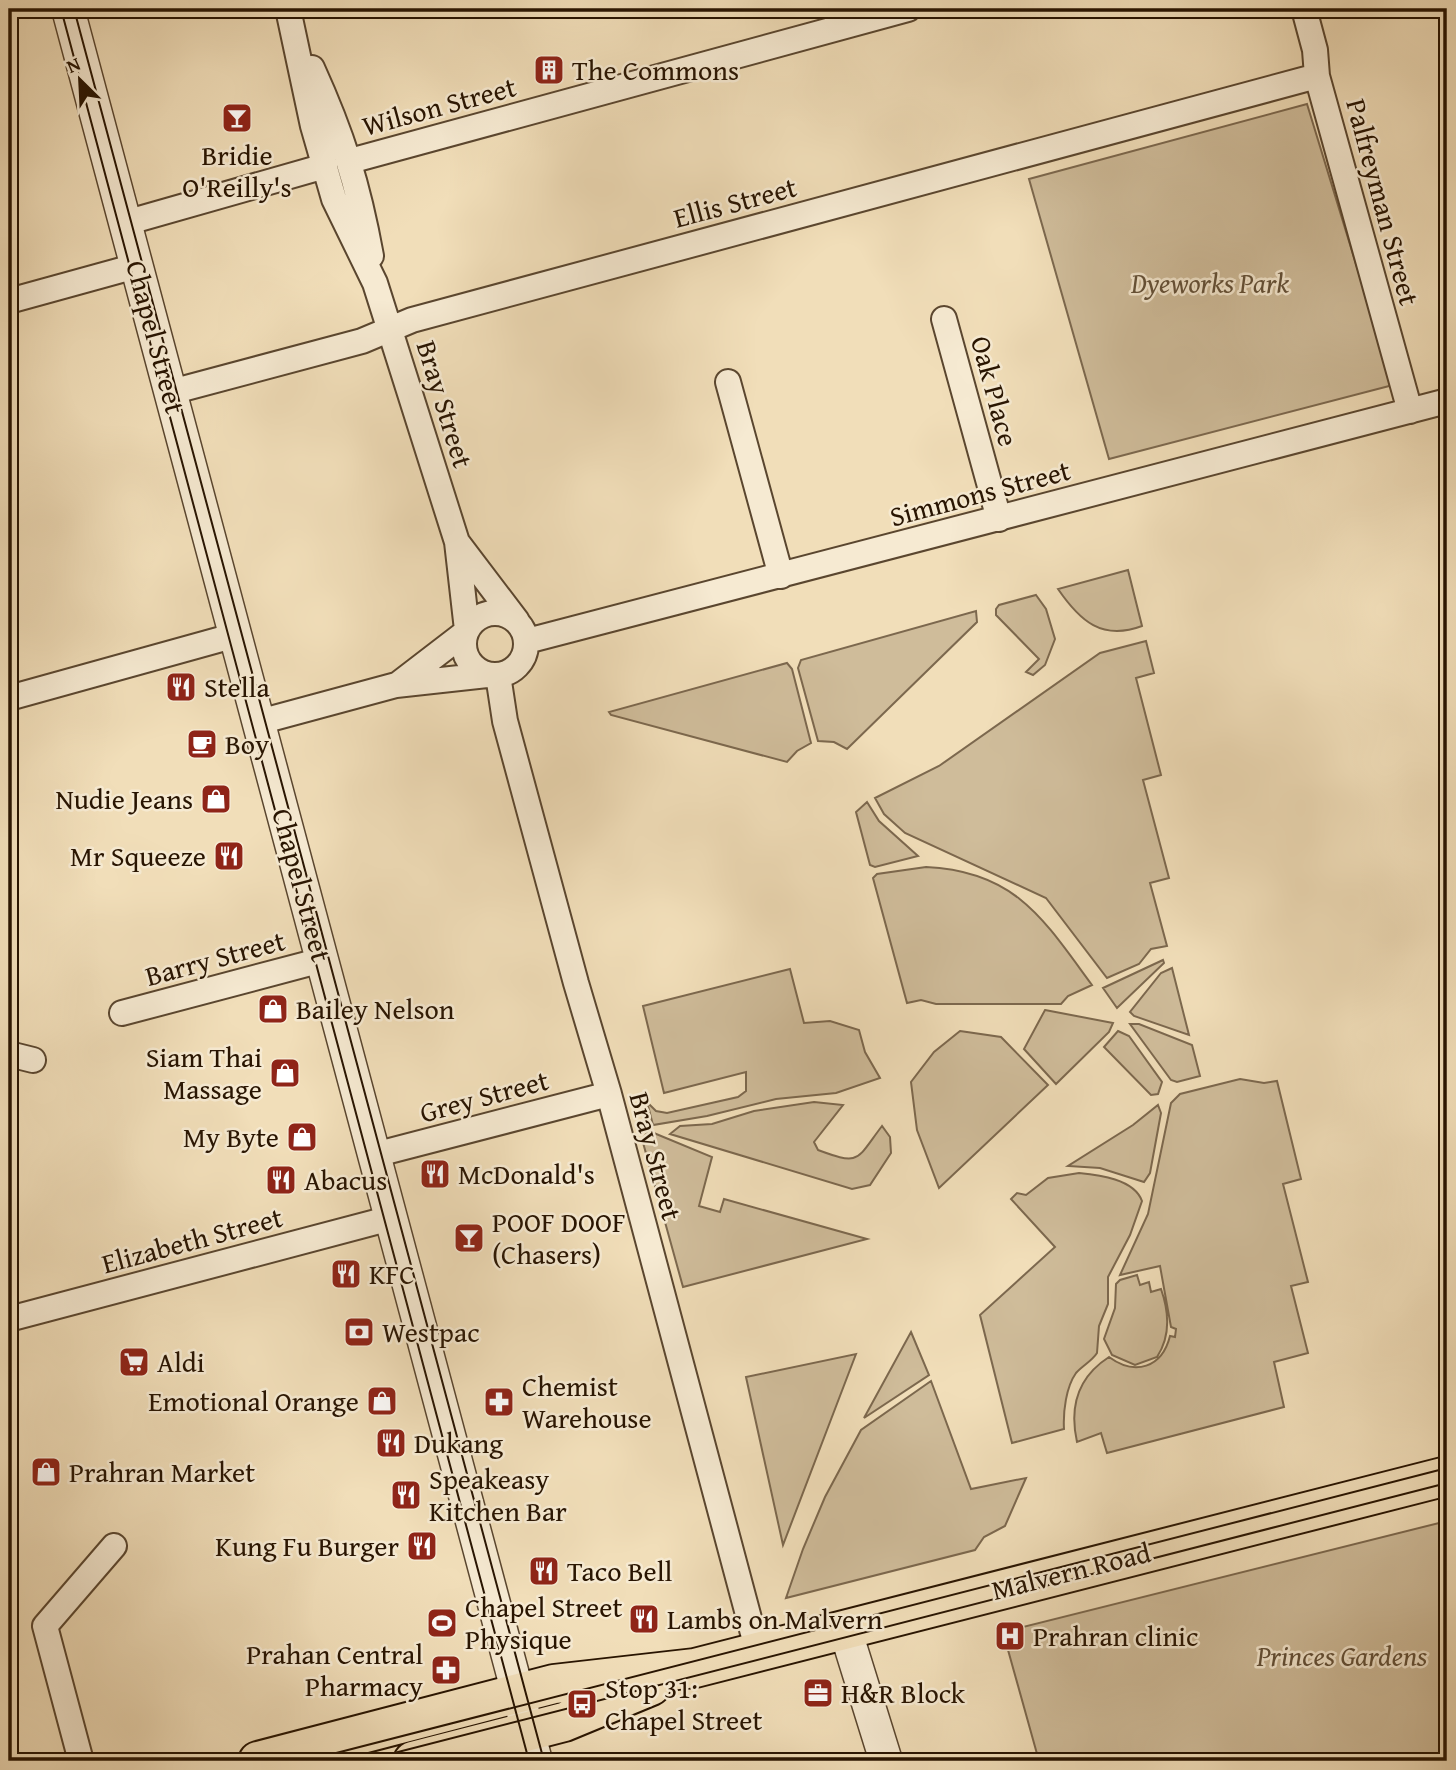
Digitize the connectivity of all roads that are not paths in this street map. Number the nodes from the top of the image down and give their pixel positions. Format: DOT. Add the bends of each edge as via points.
graph roads {
  1 [pos="68,9"];
  2 [pos="908,9"];
  3 [pos="1304,9"];
  4 [pos="292,20"];
  5 [pos="1317,76"];
  6 [pos="350,161"];
  7 [pos="325,166"];
  8 [pos="125,223"];
  9 [pos="136,266"];
  10 [pos="375,283"];
  11 [pos="9,301"];
  12 [pos="944,319"];
  13 [pos="390,328"];
  14 [pos="728,382"];
  15 [pos="171,392"];
  16 [pos="1447,401"];
  17 [pos="1410,411"];
  18 [pos="999,519"];
  19 [pos="457,542"];
  20 [pos="781,576"];
  21 [pos="466,631"];
  22 [pos="522,631"];
  23 [pos="236,635"];
  24 [pos="492,675"];
  25 [pos="396,685"];
  26 [pos="9,698"];
  27 [pos="259,722"];
  28 [pos="322,960"];
  29 [pos="122,1013"];
  30 [pos="9,1054"];
  31 [pos="33,1060"];
  32 [pos="609,1094"];
  33 [pos="374,1155"];
  34 [pos="391,1218"];
  35 [pos="9,1319"];
  36 [pos="1447,1475"];
  37 [pos="114,1546"];
  38 [pos="845,1629"];
  39 [pos="758,1651"];
  40 [pos="695,1668"];
  41 [pos="518,1693"];
  42 [pos="532,1746"];
  43 [pos="81,1761"];
  44 [pos="258,1761"];
  45 [pos="413,1761"];
  46 [pos="886,1761"];
  1 -- 8 [label="street, Chapel Street"];
  2 -- 6 [label="street, Wilson Street"];
  3 -- 5 [label="street, Palfreyman Street"];
  4 -- 6 [label="street, Bray Street"];
  4 -- 7 [label="street, Bray Street"];
  5 -- 13 [label="street, Ellis Street"];
  5 -- 17 [label="street, Palfreyman Street"];
  6 -- 10 [label="street, Bray Street"];
  7 -- 8 [label="street"];
  7 -- 10 [label="street, Bray Street" via="334,199"];
  8 -- 9 [label="street, Chapel Street"];
  9 -- 11 [label="street"];
  9 -- 15 [label="street, Chapel Street"];
  10 -- 13 [label="street, Bray Street"];
  12 -- 18 [label="street, Oak Place"];
  13 -- 15 [label="street, Ellis Street" via="362,341"];
  13 -- 19 [label="street, Bray Street"];
  14 -- 20 [label="street"];
  15 -- 23 [label="street, Chapel Street"];
  16 -- 17 [label="street, Simmons Street"];
  17 -- 18 [label="street, Simmons Street"];
  18 -- 20 [label="street, Simmons Street"];
  19 -- 21 [label="street, Bray Street"];
  19 -- 22 [label="street, Bray Street"];
  20 -- 22 [label="street, Simmons Street"];
  21 -- 22 [label="street" via="472,622 499,612"];
  21 -- 24 [label="street" via="463,643 470,663"];
  21 -- 25 [label="street"];
  22 -- 24 [label="street" via="523,660 508,673"];
  23 -- 26 [label="street"];
  23 -- 27 [label="street, Chapel Street"];
  24 -- 25 [label="street"];
  24 -- 32 [label="street, Bray Street"];
  25 -- 27 [label="street"];
  27 -- 28 [label="street, Chapel Street"];
  28 -- 29 [label="street, Barry Street"];
  28 -- 33 [label="street, Chapel Street"];
  30 -- 31 [label="street"];
  32 -- 33 [label="street, Grey Street"];
  32 -- 39 [label="street, Bray Street"];
  33 -- 34 [label="street, Chapel Street"];
  34 -- 35 [label="street, Elizabeth Street"];
  34 -- 41 [label="street, Chapel Street"];
  36 -- 38 [label="main road, Malvern Road"];
  37 -- 43 [label="street" via="45,1626"];
  38 -- 39 [label="main road, Malvern Road"];
  38 -- 46 [label="street"];
  39 -- 40 [label="main road, Malvern Road"];
  40 -- 41 [label="main road" via="554,1684"];
  40 -- 42 [label="main road" via="564,1722"];
  41 -- 42 [label="street, Chapel Street"];
  41 -- 44 [label="main road"];
  42 -- 45 [label="main road"];
}
